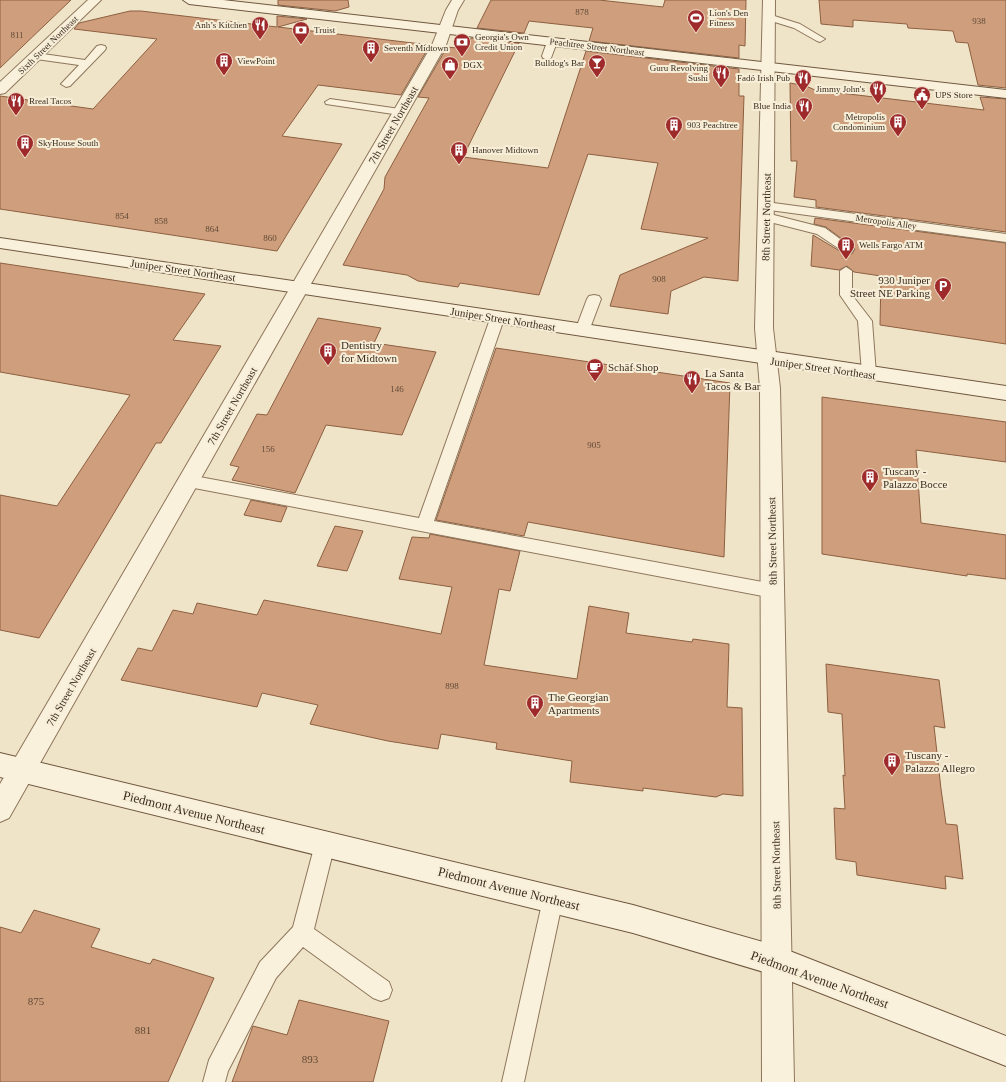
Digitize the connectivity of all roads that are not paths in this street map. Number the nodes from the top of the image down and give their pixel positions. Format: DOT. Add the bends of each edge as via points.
graph roads {
  1 [pos="95,0"];
  2 [pos="458,0"];
  3 [pos="769,0"];
  4 [pos="198,1"];
  5 [pos="768,17"];
  6 [pos="445,30"];
  7 [pos="820,39"];
  8 [pos="552,42"];
  9 [pos="101,48"];
  10 [pos="36,56"];
  11 [pos="547,56"];
  12 [pos="87,63"];
  13 [pos="767,67"];
  14 [pos="66,84"];
  15 [pos="0,90"];
  16 [pos="1006,94"];
  17 [pos="330,102"];
  18 [pos="400,112"];
  19 [pos="766,212"];
  20 [pos="1006,238"];
  21 [pos="0,243"];
  22 [pos="848,249"];
  23 [pos="846,271"];
  24 [pos="300,287"];
  25 [pos="594,299"];
  26 [pos="498,319"];
  27 [pos="582,331"];
  28 [pos="767,360"];
  29 [pos="869,374"];
  30 [pos="1006,393"];
  31 [pos="189,481"];
  32 [pos="425,525"];
  33 [pos="773,591"];
  34 [pos="11,768"];
  35 [pos="0,809"];
  36 [pos="325,844"];
  37 [pos="553,899"];
  38 [pos="302,933"];
  39 [pos="777,961"];
  40 [pos="381,990"];
  41 [pos="1006,1051"];
  42 [pos="214,1082"];
  43 [pos="513,1082"];
  44 [pos="778,1082"];
  1 -- 10 [label="street, Sixth Street Northeast"];
  2 -- 6 [label="street, 7th Street Northeast"];
  3 -- 5 [label="street, 8th Street Northeast"];
  4 -- 6 [label="street, Peachtree Street Northeast"];
  5 -- 7 [label="lane" via="797,26"];
  5 -- 13 [label="street, 8th Street Northeast"];
  6 -- 8 [label="street, Peachtree Street Northeast"];
  6 -- 18 [label="street, 7th Street Northeast"];
  8 -- 11 [label="lane"];
  8 -- 13 [label="street, Peachtree Street Northeast"];
  9 -- 12 [label="lane"];
  10 -- 12 [label="lane"];
  10 -- 15 [label="street, Sixth Street Northeast"];
  12 -- 14 [label="lane"];
  13 -- 16 [label="street, Peachtree Street Northeast"];
  13 -- 19 [label="street, 8th Street Northeast"];
  17 -- 18 [label="lane"];
  18 -- 24 [label="street, 7th Street Northeast"];
  19 -- 20 [label="lane, Metropolis Alley"];
  19 -- 22 [label="lane" via="821,231"];
  19 -- 28 [label="street, 8th Street Northeast" via="764,328"];
  21 -- 24 [label="street, Juniper Street Northeast"];
  23 -- 29 [label="lane" via="846,295 865,321"];
  24 -- 26 [label="street, Juniper Street Northeast"];
  24 -- 31 [label="street, 7th Street Northeast"];
  25 -- 27 [label="lane"];
  26 -- 27 [label="street, Juniper Street Northeast"];
  26 -- 32 [label="lane"];
  27 -- 28 [label="street, Juniper Street Northeast"];
  28 -- 29 [label="street, Juniper Street Northeast"];
  28 -- 33 [label="street, 8th Street Northeast" via="770,388"];
  29 -- 30 [label="street, Juniper Street Northeast"];
  31 -- 32 [label="lane"];
  31 -- 34 [label="street, 7th Street Northeast"];
  32 -- 33 [label="lane"];
  33 -- 39 [label="street, 8th Street Northeast"];
  34 -- 35 [label="street, 7th Street Northeast"];
  34 -- 36 [label="street, Piedmont Avenue Northeast"];
  36 -- 37 [label="street, Piedmont Avenue Northeast"];
  36 -- 38 [label="lane"];
  37 -- 39 [label="street, Piedmont Avenue Northeast" via="633,919"];
  37 -- 43 [label="lane"];
  38 -- 40 [label="lane"];
  38 -- 42 [label="lane" via="268,970 217,1068"];
  39 -- 41 [label="street, Piedmont Avenue Northeast"];
  39 -- 44 [label="street, 8th Street Northeast"];
}
